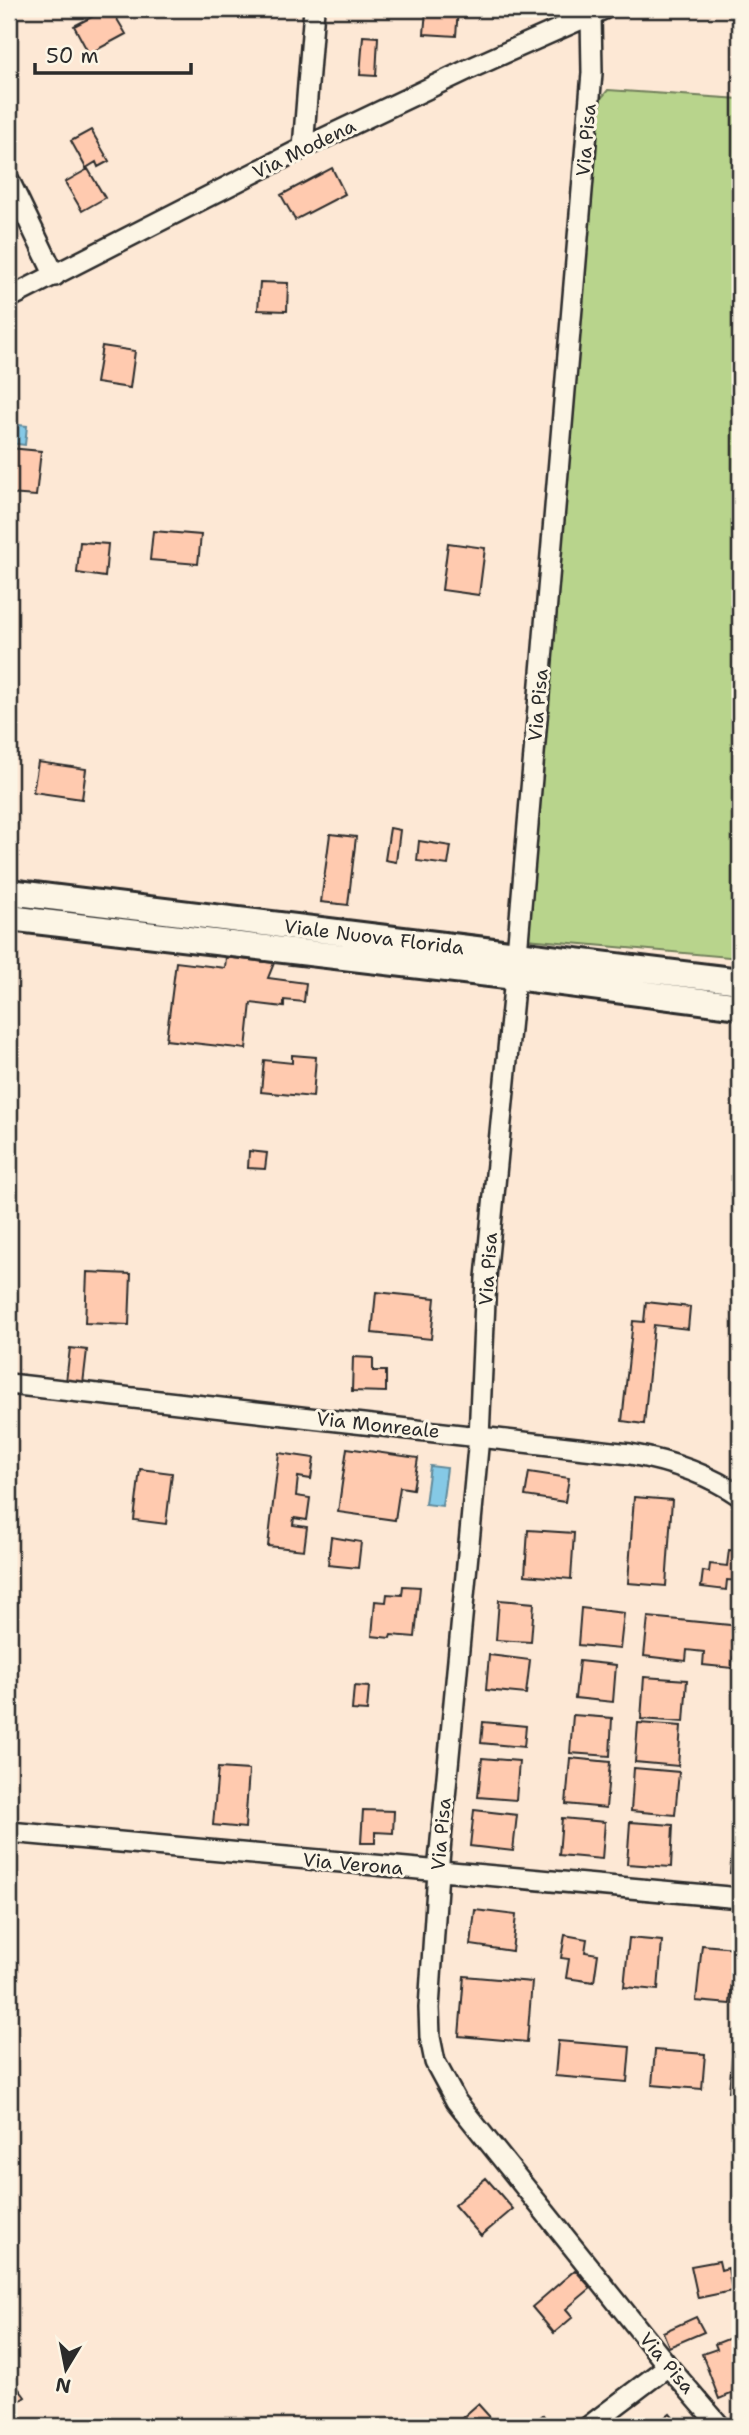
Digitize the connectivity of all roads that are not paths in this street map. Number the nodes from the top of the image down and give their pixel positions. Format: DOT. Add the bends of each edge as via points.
graph roads {
  1 [pos="314,9"];
  2 [pos="598,12"];
  3 [pos="303,148"];
  4 [pos="9,180"];
  5 [pos="55,276"];
  6 [pos="9,298"];
  7 [pos="9,892"];
  8 [pos="9,918"];
  9 [pos="516,966"];
  10 [pos="740,981"];
  11 [pos="740,1006"];
  12 [pos="9,1384"];
  13 [pos="479,1437"];
  14 [pos="740,1496"];
  15 [pos="9,1832"];
  16 [pos="438,1872"];
  17 [pos="740,1898"];
  18 [pos="668,2366"];
  19 [pos="589,2426"];
  20 [pos="720,2426"];
  1 -- 3 [label="street"];
  2 -- 3 [label="street, Via Modena"];
  2 -- 9 [label="street, Via Pisa"];
  3 -- 5 [label="street, Via Modena"];
  4 -- 5 [label="street"];
  5 -- 6 [label="street, Via Modena"];
  7 -- 9 [label="street, Viale Nuova Florida"];
  8 -- 9 [label="street, Viale Nuova Florida"];
  9 -- 10 [label="street, Viale Nuova Florida"];
  9 -- 11 [label="street, Viale Nuova Florida"];
  9 -- 13 [label="street, Via Pisa" via="486,1278"];
  12 -- 13 [label="street, Via Monreale"];
  13 -- 14 [label="street, Via Monreale" via="659,1460 706,1476"];
  13 -- 16 [label="street, Via Pisa"];
  15 -- 16 [label="street, Via Verona"];
  16 -- 17 [label="street, Via Verona"];
  16 -- 18 [label="street, Via Pisa" via="429,2016 435,2062 456,2101"];
  18 -- 19 [label="street"];
  18 -- 20 [label="street, Via Pisa"];
}
